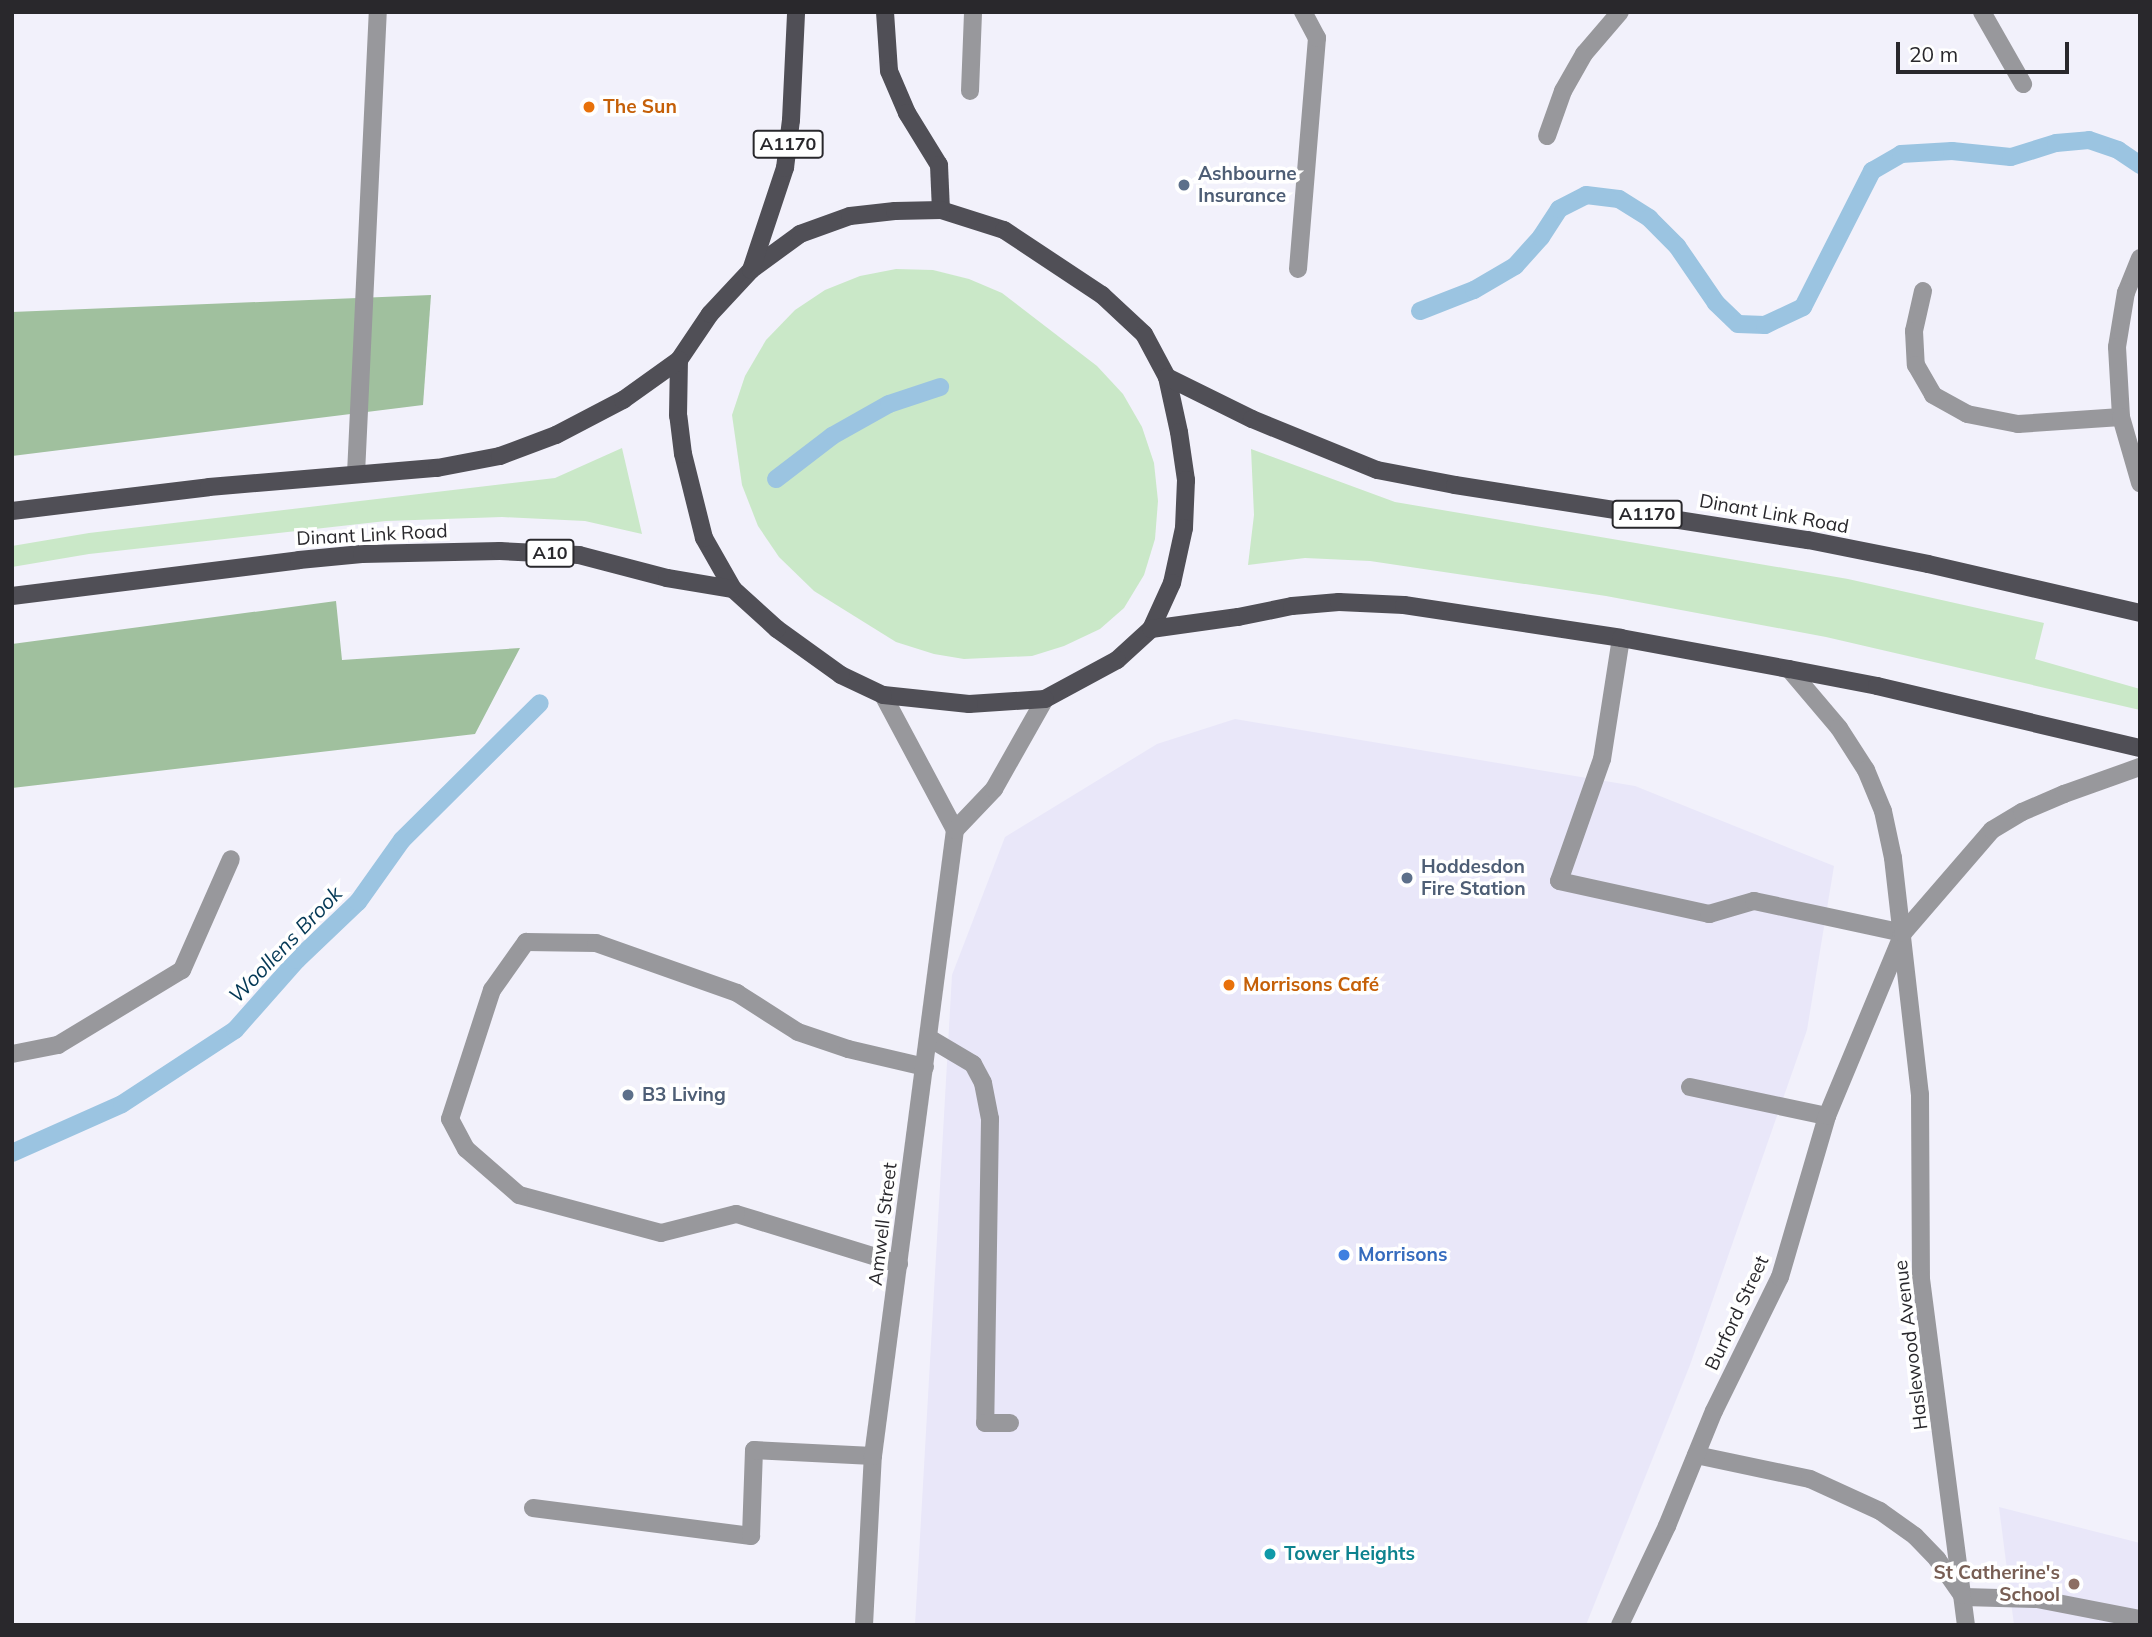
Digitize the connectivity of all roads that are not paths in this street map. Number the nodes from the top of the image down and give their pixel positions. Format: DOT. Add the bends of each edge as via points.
graph roads {
  1 [pos="378,12"];
  2 [pos="796,12"];
  3 [pos="885,12"];
  4 [pos="973,12"];
  5 [pos="1303,12"];
  6 [pos="1620,12"];
  7 [pos="1982,12"];
  8 [pos="2023,84"];
  9 [pos="970,91"];
  10 [pos="1547,136"];
  11 [pos="941,210"];
  12 [pos="2140,258"];
  13 [pos="1298,269"];
  14 [pos="751,270"];
  15 [pos="1923,291"];
  16 [pos="679,360"];
  17 [pos="1167,376"];
  18 [pos="2121,417"];
  19 [pos="356,474"];
  20 [pos="2140,483"];
  21 [pos="12,510"];
  22 [pos="733,589"];
  23 [pos="12,596"];
  24 [pos="2140,613"];
  25 [pos="1151,629"];
  26 [pos="1621,638"];
  27 [pos="1789,669"];
  28 [pos="883,695"];
  29 [pos="1045,699"];
  30 [pos="2140,748"];
  31 [pos="2140,767"];
  32 [pos="956,830"];
  33 [pos="231,859"];
  34 [pos="1903,933"];
  35 [pos="929,1038"];
  36 [pos="12,1054"];
  37 [pos="925,1067"];
  38 [pos="1690,1087"];
  39 [pos="1827,1116"];
  40 [pos="899,1264"];
  41 [pos="1010,1423"];
  42 [pos="1696,1455"];
  43 [pos="873,1456"];
  44 [pos="533,1508"];
  45 [pos="1964,1597"];
  46 [pos="2140,1619"];
  47 [pos="864,1625"];
  48 [pos="1620,1625"];
  49 [pos="1966,1625"];
  1 -- 19 [label="street"];
  2 -- 14 [label="main road, A1170" via="785,168"];
  3 -- 11 [label="main road" via="889,71 907,113 939,164"];
  4 -- 9 [label="street"];
  5 -- 13 [label="street" via="1317,38"];
  6 -- 10 [label="street" via="1584,54 1563,91"];
  7 -- 8 [label="street"];
  11 -- 14 [label="main road" via="850,216 800,234"];
  11 -- 17 [label="main road" via="1004,230 1102,295 1143,334"];
  12 -- 18 [label="street" via="2126,292 2117,347"];
  14 -- 16 [label="main road" via="710,314"];
  15 -- 18 [label="street" via="1914,331 1916,365 1933,395 1967,414 2018,424"];
  16 -- 19 [label="main road" via="623,400 556,435 500,456 437,468"];
  16 -- 22 [label="main road" via="678,416 688,478 704,538"];
  17 -- 24 [label="main road, Dinant Link Road / A1170" via="1252,419 1377,470 1808,540"];
  17 -- 25 [label="main road" via="1186,480 1184,528 1172,583"];
  18 -- 20 [label="street"];
  19 -- 21 [label="main road"];
  22 -- 23 [label="main road, Dinant Link Road / A10" via="579,555 500,551 337,556"];
  22 -- 28 [label="main road" via="812,655"];
  25 -- 26 [label="main road" via="1339,602 1404,605"];
  25 -- 29 [label="main road" via="1117,660"];
  26 -- 27 [label="main road"];
  26 -- 34 [label="street" via="1602,759 1559,881 1709,914 1754,901"];
  27 -- 30 [label="main road"];
  27 -- 34 [label="street" via="1866,770 1883,811"];
  28 -- 29 [label="main road" via="969,704"];
  28 -- 32 [label="street"];
  29 -- 32 [label="street" via="993,789"];
  31 -- 34 [label="street, Burford Street" via="2064,794 1992,830"];
  32 -- 35 [label="street, Amwell Street"];
  33 -- 36 [label="street" via="182,970 58,1045"];
  34 -- 39 [label="street, Burford Street"];
  34 -- 45 [label="street, Haslewood Avenue" via="1920,1094 1921,1279"];
  35 -- 37 [label="street, Amwell Street"];
  35 -- 41 [label="street" via="973,1064 984,1083 990,1119 985,1423"];
  37 -- 40 [label="street, Amwell Street"];
  37 -- 40 [label="street" via="798,1032 737,993 596,943 526,942 492,990 450,1119 466,1149 519,1195 662,1233 736,1214"];
  38 -- 39 [label="street"];
  39 -- 42 [label="street, Burford Street" via="1780,1277"];
  40 -- 43 [label="street, Amwell Street"];
  42 -- 45 [label="street" via="1810,1479 1880,1511 1915,1536"];
  42 -- 48 [label="street, Burford Street"];
  43 -- 44 [label="street" via="754,1450 751,1536"];
  43 -- 47 [label="street, Amwell Street"];
  45 -- 46 [label="street" via="2037,1599"];
  45 -- 49 [label="street, Haslewood Avenue"];
}
